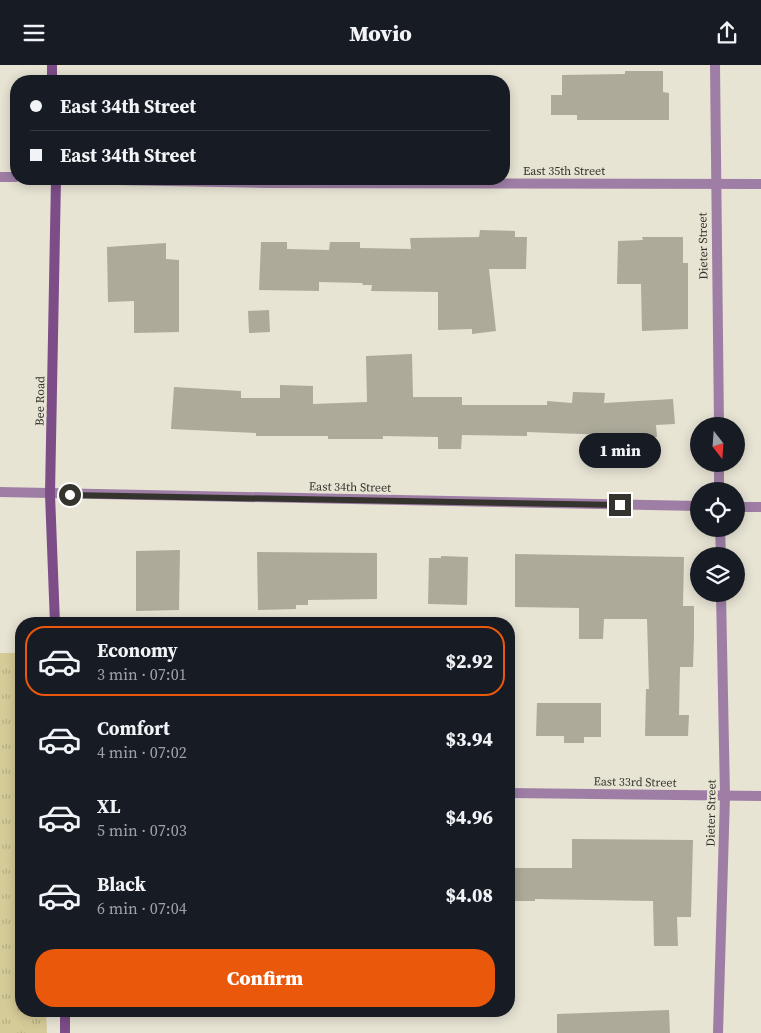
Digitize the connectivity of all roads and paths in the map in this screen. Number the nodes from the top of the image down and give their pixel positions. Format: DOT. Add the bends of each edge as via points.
graph roads {
  1 [pos="715,65"];
  2 [pos="510,184"];
  3 [pos="715,184"];
  4 [pos="761,184"];
  5 [pos="56,185"];
  6 [pos="718,417"];
  7 [pos="0,492"];
  8 [pos="50,494"];
  9 [pos="690,506"];
  10 [pos="745,507"];
  11 [pos="761,507"];
  12 [pos="721,602"];
  13 [pos="55,617"];
  14 [pos="515,793"];
  15 [pos="725,796"];
  16 [pos="761,797"];
  17 [pos="65,1017"];
  18 [pos="66,1033"];
  19 [pos="718,1033"];
  1 -- 3 [label="street, Dieter Street"];
  2 -- 3 [label="street, East 35th Street"];
  3 -- 4 [label="street, East 35th Street"];
  3 -- 6 [label="street, Dieter Street"];
  5 -- 8 [label="main road, Bee Road"];
  7 -- 8 [label="street, East 34th Street"];
  8 -- 9 [label="street, East 34th Street"];
  8 -- 13 [label="main road, Bee Road"];
  10 -- 11 [label="street"];
  12 -- 15 [label="street, Dieter Street"];
  14 -- 15 [label="street, East 33rd Street"];
  15 -- 16 [label="street, East 33rd Street"];
  15 -- 19 [label="street, Dieter Street"];
  17 -- 18 [label="main road"];
}
